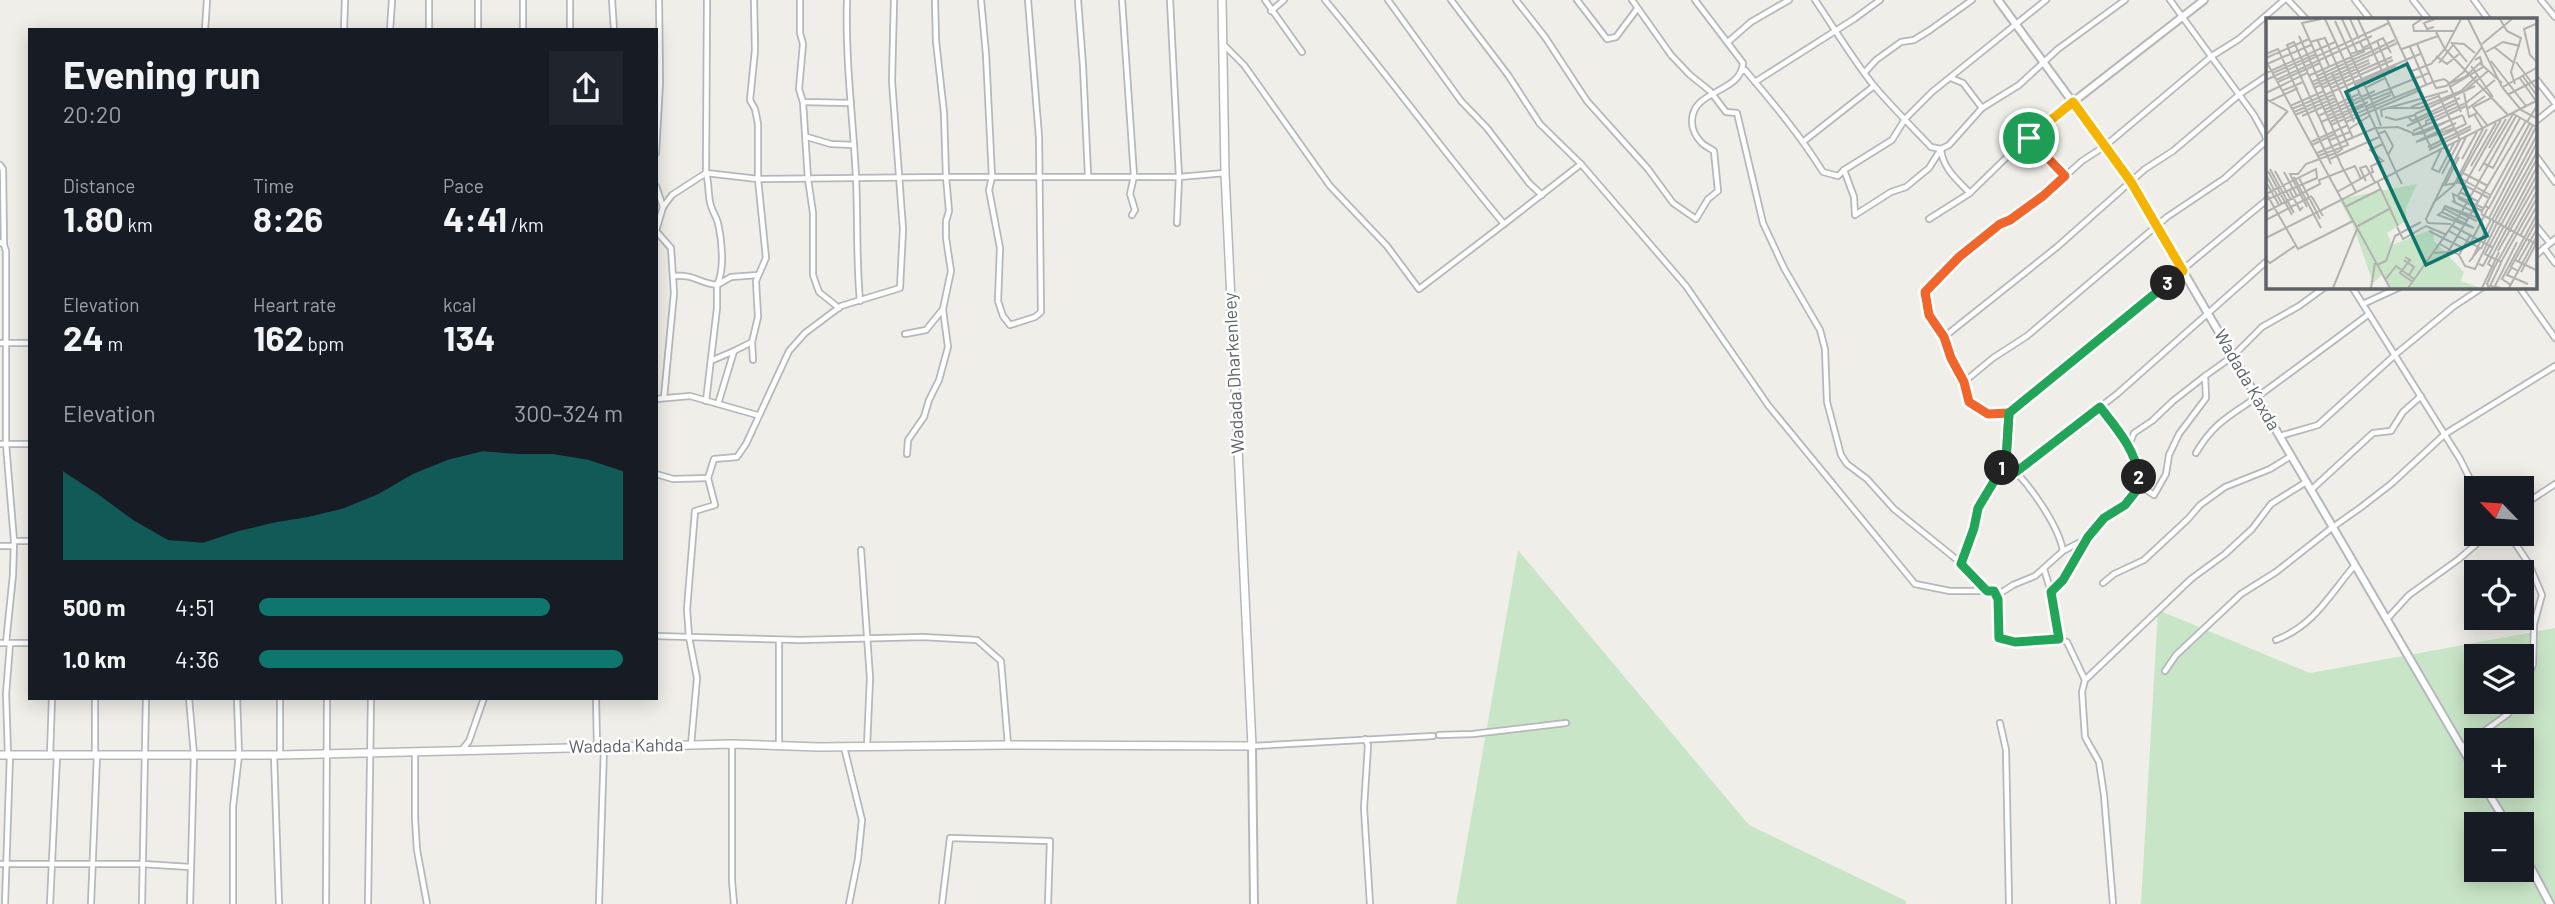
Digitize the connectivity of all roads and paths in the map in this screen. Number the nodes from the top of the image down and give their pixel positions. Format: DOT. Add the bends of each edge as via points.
graph roads {
  1 [pos="207,0"];
  2 [pos="345,0"];
  3 [pos="391,0"];
  4 [pos="429,0"];
  5 [pos="478,0"];
  6 [pos="523,0"];
  7 [pos="570,0"];
  8 [pos="612,0"];
  9 [pos="659,0"];
  10 [pos="707,0"];
  11 [pos="754,0"];
  12 [pos="800,0"];
  13 [pos="847,0"];
  14 [pos="894,0"];
  15 [pos="935,0"];
  16 [pos="981,0"];
  17 [pos="1028,0"];
  18 [pos="1078,0"];
  19 [pos="1122,0"];
  20 [pos="1170,0"];
  21 [pos="1222,0"];
  22 [pos="1265,0"];
  23 [pos="1284,0"];
  24 [pos="1325,0"];
  25 [pos="1388,0"];
  26 [pos="1451,0"];
  27 [pos="1516,0"];
  28 [pos="1577,0"];
  29 [pos="1632,0"];
  30 [pos="1789,0"];
  31 [pos="1815,0"];
  32 [pos="1880,0"];
  33 [pos="1972,0"];
  34 [pos="1998,0"];
  35 [pos="2046,0"];
  36 [pos="2125,0"];
  37 [pos="2170,0"];
  38 [pos="2204,0"];
  39 [pos="2286,0"];
  40 [pos="2355,0"];
  41 [pos="2413,0"];
  42 [pos="2474,0"];
  43 [pos="2541,0"];
  44 [pos="1697,1"];
  45 [pos="1637,8"];
  46 [pos="1271,11"];
  47 [pos="2555,17"];
  48 [pos="2183,18"];
  49 [pos="2305,18"];
  50 [pos="2369,18"];
  51 [pos="2427,18"];
  52 [pos="2486,18"];
  53 [pos="2015,24"];
  54 [pos="205,28"];
  55 [pos="344,28"];
  56 [pos="390,28"];
  57 [pos="429,28"];
  58 [pos="478,28"];
  59 [pos="523,28"];
  60 [pos="570,28"];
  61 [pos="614,28"];
  62 [pos="1835,31"];
  63 [pos="1728,42"];
  64 [pos="1223,44"];
  65 [pos="1302,52"];
  66 [pos="2212,56"];
  67 [pos="2044,63"];
  68 [pos="1742,71"];
  69 [pos="1866,71"];
  70 [pos="2266,76"];
  71 [pos="1951,78"];
  72 [pos="1755,82"];
  73 [pos="2538,82"];
  74 [pos="1874,86"];
  75 [pos="2240,94"];
  76 [pos="1712,96"];
  77 [pos="803,102"];
  78 [pos="2073,102"];
  79 [pos="851,103"];
  80 [pos="2555,104"];
  81 [pos="1982,108"];
  82 [pos="1905,119"];
  83 [pos="2538,119"];
  84 [pos="658,123"];
  85 [pos="2266,133"];
  86 [pos="806,137"];
  87 [pos="2029,138"];
  88 [pos="1804,141"];
  89 [pos="854,145"];
  90 [pos="2105,146"];
  91 [pos="2266,146"];
  92 [pos="1941,149"];
  93 [pos="2538,159"];
  94 [pos="1581,164"];
  95 [pos="0,165"];
  96 [pos="1844,170"];
  97 [pos="706,173"];
  98 [pos="1225,173"];
  99 [pos="1088,175"];
  100 [pos="1134,176"];
  101 [pos="2065,176"];
  102 [pos="946,177"];
  103 [pos="992,177"];
  104 [pos="1179,177"];
  105 [pos="1040,178"];
  106 [pos="758,179"];
  107 [pos="808,179"];
  108 [pos="856,179"];
  109 [pos="898,179"];
  110 [pos="2131,182"];
  111 [pos="2555,182"];
  112 [pos="658,190"];
  113 [pos="1970,192"];
  114 [pos="1542,195"];
  115 [pos="2266,201"];
  116 [pos="663,207"];
  117 [pos="1132,215"];
  118 [pos="1929,219"];
  119 [pos="1177,223"];
  120 [pos="658,224"];
  121 [pos="1504,224"];
  122 [pos="2157,226"];
  123 [pos="2538,228"];
  124 [pos="658,233"];
  125 [pos="2555,239"];
  126 [pos="2550,243"];
  127 [pos="2,244"];
  128 [pos="2544,248"];
  129 [pos="2538,253"];
  130 [pos="2266,262"];
  131 [pos="2555,263"];
  132 [pos="2183,271"];
  133 [pos="758,275"];
  134 [pos="673,276"];
  135 [pos="717,285"];
  136 [pos="2322,289"];
  137 [pos="2353,289"];
  138 [pos="2396,289"];
  139 [pos="2480,289"];
  140 [pos="2520,289"];
  141 [pos="860,301"];
  142 [pos="2363,304"];
  143 [pos="839,308"];
  144 [pos="943,309"];
  145 [pos="2207,312"];
  146 [pos="2369,314"];
  147 [pos="905,334"];
  148 [pos="1944,337"];
  149 [pos="2555,338"];
  150 [pos="752,342"];
  151 [pos="3,343"];
  152 [pos="28,343"];
  153 [pos="734,351"];
  154 [pos="2396,354"];
  155 [pos="2233,356"];
  156 [pos="712,360"];
  157 [pos="753,360"];
  158 [pos="2555,366"];
  159 [pos="2206,376"];
  160 [pos="1964,382"];
  161 [pos="2421,396"];
  162 [pos="664,397"];
  163 [pos="2257,397"];
  164 [pos="658,398"];
  165 [pos="706,401"];
  166 [pos="718,404"];
  167 [pos="2100,407"];
  168 [pos="2009,413"];
  169 [pos="758,415"];
  170 [pos="2445,434"];
  171 [pos="2280,436"];
  172 [pos="3,444"];
  173 [pos="28,444"];
  174 [pos="2129,445"];
  175 [pos="2196,453"];
  176 [pos="907,454"];
  177 [pos="2291,456"];
  178 [pos="2006,461"];
  179 [pos="2016,472"];
  180 [pos="658,475"];
  181 [pos="2468,476"];
  182 [pos="708,478"];
  183 [pos="2306,482"];
  184 [pos="2555,484"];
  185 [pos="2140,486"];
  186 [pos="2311,490"];
  187 [pos="2534,498"];
  188 [pos="2333,527"];
  189 [pos="2088,537"];
  190 [pos="28,541"];
  191 [pos="13,544"];
  192 [pos="0,545"];
  193 [pos="2474,546"];
  194 [pos="2517,546"];
  195 [pos="861,550"];
  196 [pos="2063,551"];
  197 [pos="1961,564"];
  198 [pos="2355,565"];
  199 [pos="2044,569"];
  200 [pos="2103,583"];
  201 [pos="1987,591"];
  202 [pos="2051,592"];
  203 [pos="1996,596"];
  204 [pos="2387,619"];
  205 [pos="658,636"];
  206 [pos="689,637"];
  207 [pos="868,639"];
  208 [pos="2059,639"];
  209 [pos="779,640"];
  210 [pos="2276,640"];
  211 [pos="28,643"];
  212 [pos="5,644"];
  213 [pos="2534,644"];
  214 [pos="2165,671"];
  215 [pos="2085,680"];
  216 [pos="52,700"];
  217 [pos="95,700"];
  218 [pos="146,700"];
  219 [pos="189,700"];
  220 [pos="237,700"];
  221 [pos="280,700"];
  222 [pos="327,700"];
  223 [pos="371,700"];
  224 [pos="483,700"];
  225 [pos="596,700"];
  226 [pos="2508,714"];
  227 [pos="1566,723"];
  228 [pos="2000,723"];
  229 [pos="1365,739"];
  230 [pos="732,744"];
  231 [pos="1008,744"];
  232 [pos="691,745"];
  233 [pos="600,746"];
  234 [pos="779,746"];
  235 [pos="844,746"];
  236 [pos="867,746"];
  237 [pos="1252,746"];
  238 [pos="2462,747"];
  239 [pos="415,750"];
  240 [pos="461,751"];
  241 [pos="2464,751"];
  242 [pos="326,753"];
  243 [pos="370,753"];
  244 [pos="145,754"];
  245 [pos="6,755"];
  246 [pos="96,755"];
  247 [pos="194,755"];
  248 [pos="239,755"];
  249 [pos="277,755"];
  250 [pos="54,756"];
  251 [pos="3,864"];
  252 [pos="142,864"];
  253 [pos="51,865"];
  254 [pos="92,865"];
  255 [pos="190,867"];
  256 [pos="2534,874"];
  257 [pos="5,904"];
  258 [pos="50,904"];
  259 [pos="91,904"];
  260 [pos="142,904"];
  261 [pos="190,904"];
  262 [pos="233,904"];
  263 [pos="279,904"];
  264 [pos="326,904"];
  265 [pos="368,904"];
  266 [pos="427,904"];
  267 [pos="599,904"];
  268 [pos="734,904"];
  269 [pos="849,904"];
  270 [pos="942,904"];
  271 [pos="1048,904"];
  272 [pos="1254,904"];
  273 [pos="1370,904"];
  274 [pos="2009,904"];
  275 [pos="2113,904"];
  276 [pos="2550,904"];
  1 -- 54 [label="street"];
  2 -- 55 [label="street"];
  3 -- 56 [label="street"];
  4 -- 57 [label="street"];
  5 -- 58 [label="street"];
  6 -- 59 [label="street"];
  7 -- 60 [label="street"];
  8 -- 61 [label="street"];
  9 -- 84 [label="street"];
  10 -- 97 [label="street"];
  11 -- 106 [label="street" via="750,100 758,124"];
  12 -- 77 [label="street" via="799,89"];
  13 -- 79 [label="street"];
  14 -- 109 [label="street" via="891,67"];
  15 -- 102 [label="street"];
  16 -- 103 [label="street"];
  17 -- 105 [label="street"];
  18 -- 99 [label="street"];
  19 -- 100 [label="street"];
  20 -- 104 [label="street"];
  21 -- 64 [label="main road, Wadada Dharkenleey"];
  22 -- 46 [label="street"];
  23 -- 46 [label="street"];
  24 -- 121 [label="street"];
  25 -- 114 [label="street" via="1461,101"];
  26 -- 94 [label="street" via="1540,124"];
  27 -- 76 [label="street" via="1587,101 1673,203 1696,219 1718,191 1714,152 1701,143 1692,126 1696,106"];
  28 -- 45 [label="street" via="1607,39 1616,37"];
  29 -- 45 [label="street"];
  30 -- 63 [label="street"];
  31 -- 62 [label="street"];
  32 -- 62 [label="street"];
  33 -- 69 [label="street" via="1914,40 1901,42"];
  34 -- 53 [label="street, Wadada Kaxda"];
  35 -- 53 [label="street"];
  36 -- 67 [label="street"];
  37 -- 48 [label="street"];
  38 -- 48 [label="street"];
  39 -- 49 [label="street"];
  39 -- 66 [label="street"];
  40 -- 50 [label="street"];
  41 -- 51 [label="street"];
  42 -- 52 [label="street"];
  43 -- 47 [label="street"];
  44 -- 63 [label="street"];
  45 -- 76 [label="street" via="1671,55"];
  46 -- 65 [label="street"];
  48 -- 66 [label="street"];
  48 -- 78 [label="street"];
  53 -- 67 [label="street, Wadada Kaxda"];
  53 -- 71 [label="street"];
  62 -- 69 [label="street"];
  62 -- 72 [label="street"];
  63 -- 68 [label="street" via="1742,62"];
  64 -- 98 [label="main road, Wadada Dharkenleey"];
  64 -- 121 [label="street" via="1244,65 1330,186 1387,246 1419,289"];
  66 -- 75 [label="street"];
  66 -- 90 [label="street"];
  67 -- 78 [label="street, Wadada Kaxda"];
  67 -- 81 [label="street"];
  68 -- 72 [label="street"];
  68 -- 76 [label="street"];
  69 -- 74 [label="street"];
  70 -- 75 [label="street"];
  71 -- 81 [label="street" via="1963,83"];
  71 -- 82 [label="street"];
  72 -- 88 [label="street"];
  73 -- 80 [label="street"];
  74 -- 82 [label="street"];
  74 -- 88 [label="street"];
  75 -- 85 [label="street"];
  75 -- 110 [label="street"];
  76 -- 197 [label="street" via="1726,111 1737,113 1763,223 1820,330 1827,402 1841,455 1894,509"];
  77 -- 79 [label="street"];
  77 -- 86 [label="street"];
  78 -- 87 [label="street"];
  78 -- 90 [label="street, Wadada Kaxda"];
  79 -- 89 [label="street"];
  80 -- 83 [label="street"];
  81 -- 92 [label="street"];
  82 -- 92 [label="street" via="1931,147"];
  82 -- 96 [label="street" via="1892,140"];
  86 -- 89 [label="street"];
  86 -- 107 [label="street"];
  87 -- 101 [label="street"];
  87 -- 113 [label="street"];
  88 -- 96 [label="street" via="1823,172 1838,176"];
  89 -- 108 [label="street"];
  90 -- 101 [label="street"];
  90 -- 110 [label="street, Wadada Kaxda"];
  91 -- 122 [label="street"];
  92 -- 96 [label="street" via="1929,168 1906,187 1855,215"];
  92 -- 113 [label="street" via="1954,177"];
  93 -- 111 [label="street"];
  94 -- 114 [label="street"];
  94 -- 201 [label="street" via="1686,286 1768,405 1915,584 1950,591"];
  95 -- 127 [label="street"];
  97 -- 106 [label="street"];
  97 -- 116 [label="street" via="672,195"];
  97 -- 135 [label="street" via="722,253"];
  98 -- 104 [label="street"];
  98 -- 237 [label="main road, Wadada Dharkenleey"];
  99 -- 100 [label="street"];
  99 -- 105 [label="street"];
  100 -- 104 [label="street"];
  100 -- 117 [label="street"];
  101 -- 148 [label="street" via="1959,257 1925,292 1929,315"];
  102 -- 103 [label="street"];
  102 -- 109 [label="street"];
  102 -- 144 [label="street" via="951,271"];
  103 -- 105 [label="street"];
  103 -- 105 [label="street" via="989,190 1000,248 998,301 1010,326 1041,312"];
  104 -- 119 [label="street"];
  106 -- 107 [label="street"];
  106 -- 133 [label="street" via="766,258"];
  107 -- 108 [label="street"];
  107 -- 143 [label="street" via="813,275 819,292"];
  108 -- 109 [label="street"];
  108 -- 141 [label="street"];
  109 -- 141 [label="street" via="903,229 900,288"];
  110 -- 122 [label="street, Wadada Kaxda"];
  110 -- 148 [label="street"];
  112 -- 116 [label="street"];
  113 -- 118 [label="street"];
  114 -- 121 [label="street"];
  115 -- 132 [label="street"];
  116 -- 120 [label="street"];
  122 -- 132 [label="street, Wadada Kaxda"];
  122 -- 160 [label="street" via="2046,321"];
  123 -- 126 [label="street"];
  124 -- 134 [label="street" via="671,248"];
  125 -- 126 [label="street"];
  126 -- 128 [label="street"];
  127 -- 151 [label="street"];
  128 -- 129 [label="street"];
  128 -- 131 [label="street"];
  130 -- 145 [label="street"];
  132 -- 145 [label="street, Wadada Kaxda"];
  132 -- 168 [label="street"];
  133 -- 135 [label="street" via="731,277"];
  133 -- 150 [label="street" via="758,317"];
  134 -- 135 [label="street" via="689,275"];
  134 -- 162 [label="street"];
  135 -- 156 [label="street"];
  136 -- 155 [label="street" via="2262,327"];
  137 -- 142 [label="street"];
  138 -- 142 [label="street"];
  139 -- 154 [label="street"];
  140 -- 149 [label="street"];
  141 -- 143 [label="street"];
  142 -- 146 [label="street"];
  143 -- 169 [label="street" via="789,351"];
  144 -- 147 [label="street" via="926,330"];
  144 -- 176 [label="street" via="948,347 924,417 908,440"];
  145 -- 155 [label="street, Wadada Kaxda"];
  145 -- 167 [label="street"];
  146 -- 154 [label="street"];
  146 -- 163 [label="street"];
  148 -- 160 [label="street"];
  150 -- 153 [label="street"];
  150 -- 157 [label="street"];
  151 -- 152 [label="street"];
  151 -- 172 [label="street"];
  153 -- 156 [label="street"];
  153 -- 166 [label="street"];
  154 -- 161 [label="street"];
  154 -- 171 [label="street" via="2318,425"];
  155 -- 159 [label="street"];
  155 -- 163 [label="street, Wadada Kaxda"];
  156 -- 165 [label="street"];
  158 -- 170 [label="street"];
  159 -- 174 [label="street" via="2134,433"];
  159 -- 185 [label="street" via="2206,398 2179,434 2154,495"];
  160 -- 168 [label="street" via="1969,402 1988,414"];
  161 -- 170 [label="street"];
  161 -- 186 [label="street" via="2391,430 2373,433"];
  162 -- 164 [label="street"];
  162 -- 165 [label="street"];
  163 -- 171 [label="street, Wadada Kaxda"];
  163 -- 175 [label="street" via="2223,418"];
  165 -- 166 [label="street"];
  166 -- 169 [label="street"];
  167 -- 174 [label="street"];
  167 -- 179 [label="street"];
  168 -- 178 [label="street"];
  169 -- 182 [label="street" via="737,457 715,459"];
  170 -- 181 [label="street"];
  170 -- 188 [label="street" via="2392,484"];
  171 -- 177 [label="street, Wadada Kaxda"];
  172 -- 173 [label="street"];
  172 -- 191 [label="street"];
  174 -- 185 [label="street"];
  177 -- 183 [label="street, Wadada Kaxda"];
  177 -- 200 [label="street" via="2270,470 2225,487 2144,560"];
  178 -- 179 [label="street"];
  178 -- 197 [label="street" via="1978,508"];
  179 -- 196 [label="street" via="2038,498"];
  180 -- 182 [label="street"];
  182 -- 206 [label="street" via="715,505 695,511"];
  183 -- 186 [label="street, Wadada Kaxda"];
  183 -- 215 [label="street" via="2271,504 2252,529 2191,579"];
  184 -- 187 [label="street"];
  185 -- 189 [label="street"];
  186 -- 188 [label="street, Wadada Kaxda"];
  188 -- 198 [label="street, Wadada Kaxda"];
  188 -- 214 [label="street" via="2241,594"];
  189 -- 196 [label="street"];
  189 -- 202 [label="street"];
  190 -- 191 [label="street"];
  191 -- 192 [label="street"];
  191 -- 212 [label="street"];
  193 -- 204 [label="street" via="2409,595"];
  194 -- 213 [label="street" via="2542,595"];
  195 -- 207 [label="street"];
  196 -- 199 [label="street"];
  197 -- 201 [label="street"];
  198 -- 204 [label="street, Wadada Kaxda"];
  198 -- 210 [label="street" via="2310,621"];
  199 -- 202 [label="street"];
  199 -- 203 [label="street"];
  201 -- 203 [label="street"];
  202 -- 208 [label="street"];
  203 -- 208 [label="street" via="1999,638 2015,642"];
  204 -- 238 [label="street, Wadada Kaxda"];
  205 -- 206 [label="street"];
  206 -- 209 [label="street"];
  206 -- 232 [label="street" via="697,678"];
  207 -- 209 [label="street"];
  207 -- 231 [label="street" via="977,640 1001,661"];
  207 -- 236 [label="street"];
  208 -- 215 [label="street" via="2067,642"];
  209 -- 234 [label="street"];
  211 -- 212 [label="street"];
  212 -- 245 [label="street"];
  215 -- 275 [label="street" via="2085,737 2099,762 2105,795"];
  216 -- 250 [label="street"];
  217 -- 246 [label="street"];
  218 -- 244 [label="street"];
  219 -- 247 [label="street"];
  220 -- 248 [label="street"];
  221 -- 249 [label="street"];
  222 -- 242 [label="street"];
  223 -- 243 [label="street"];
  224 -- 240 [label="street"];
  225 -- 233 [label="street"];
  226 -- 238 [label="street"];
  227 -- 229 [label="street" via="1474,734"];
  228 -- 274 [label="street" via="2006,750"];
  229 -- 237 [label="street"];
  229 -- 273 [label="street"];
  230 -- 232 [label="main road, Wadada Kahda"];
  230 -- 234 [label="main road, Wadada Kahda"];
  230 -- 268 [label="street"];
  231 -- 236 [label="main road, Wadada Kahda"];
  231 -- 237 [label="main road, Wadada Kahda"];
  232 -- 233 [label="main road, Wadada Kahda"];
  233 -- 240 [label="main road, Wadada Kahda"];
  233 -- 267 [label="street"];
  234 -- 235 [label="main road, Wadada Kahda"];
  235 -- 236 [label="main road, Wadada Kahda"];
  235 -- 269 [label="street" via="862,820"];
  237 -- 272 [label="street"];
  238 -- 241 [label="street, Wadada Kaxda"];
  239 -- 240 [label="main road, Wadada Kahda"];
  239 -- 243 [label="main road, Wadada Kahda"];
  239 -- 266 [label="street" via="416,829"];
  242 -- 243 [label="main road, Wadada Kahda"];
  242 -- 249 [label="main road, Wadada Kahda"];
  242 -- 264 [label="street"];
  243 -- 265 [label="street"];
  244 -- 246 [label="main road, Wadada Kahda"];
  244 -- 247 [label="main road, Wadada Kahda"];
  244 -- 252 [label="street"];
  245 -- 250 [label="main road, Wadada Kahda"];
  245 -- 251 [label="street"];
  246 -- 250 [label="main road, Wadada Kahda"];
  246 -- 254 [label="street"];
  247 -- 248 [label="main road, Wadada Kahda"];
  247 -- 255 [label="street"];
  248 -- 249 [label="main road, Wadada Kahda"];
  248 -- 262 [label="street" via="233,807"];
  249 -- 263 [label="street"];
  250 -- 253 [label="street"];
  251 -- 253 [label="street"];
  251 -- 257 [label="street"];
  252 -- 254 [label="street"];
  252 -- 255 [label="street"];
  252 -- 260 [label="street"];
  253 -- 254 [label="street"];
  253 -- 258 [label="street"];
  254 -- 259 [label="street"];
  255 -- 261 [label="street"];
  256 -- 276 [label="street"];
  270 -- 271 [label="street" via="950,838 1050,841"];
}
